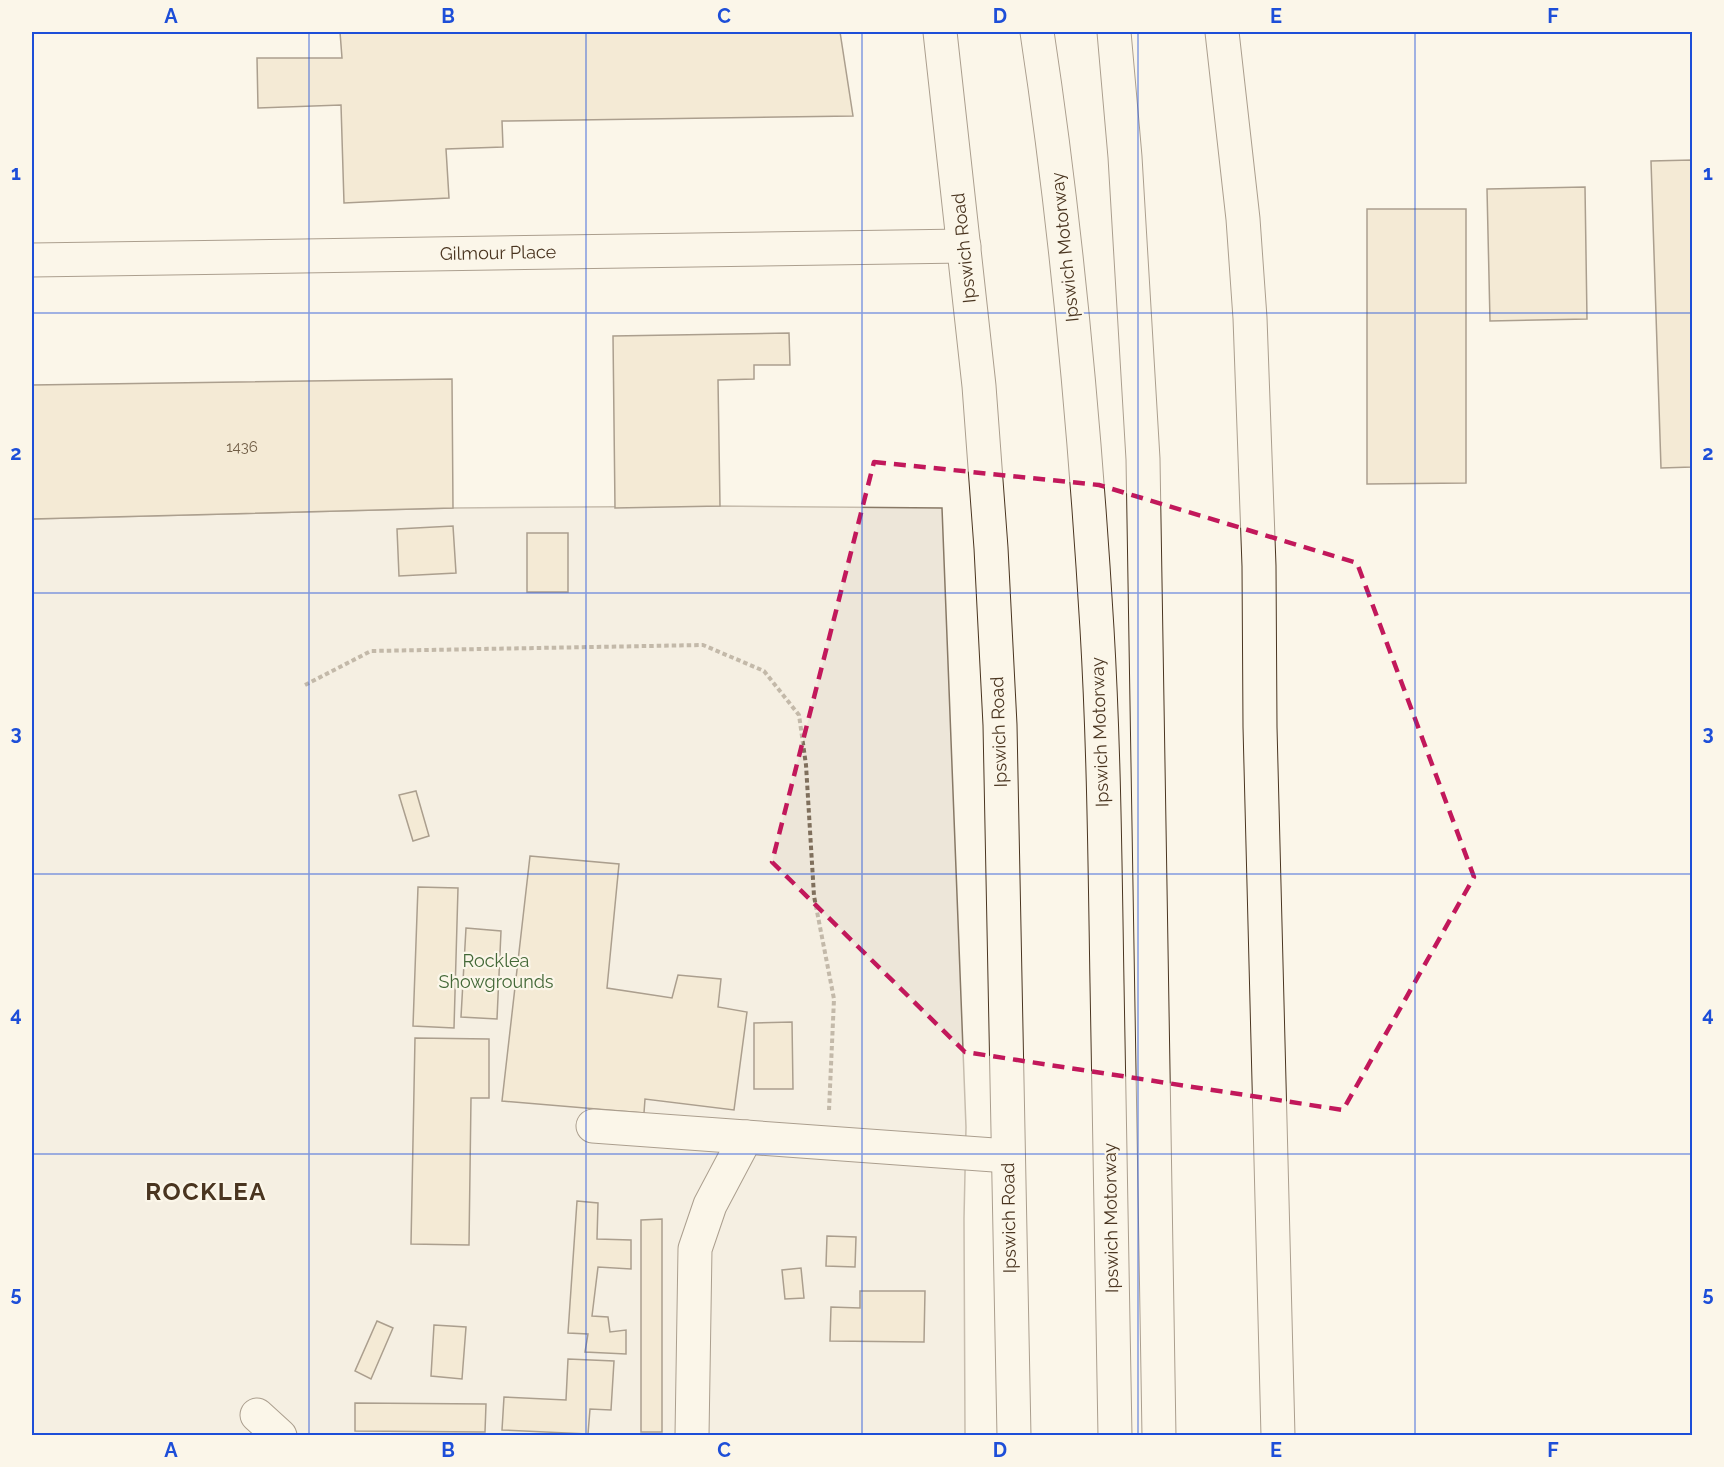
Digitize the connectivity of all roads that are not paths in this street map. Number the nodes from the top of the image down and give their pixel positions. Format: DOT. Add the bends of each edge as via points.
graph roads {
  1 [pos="940,32"];
  2 [pos="1037,32"];
  3 [pos="1114,32"];
  4 [pos="1222,32"];
  5 [pos="964,246"];
  6 [pos="32,260"];
  7 [pos="593,1126"];
  8 [pos="746,1137"];
  9 [pos="1008,1156"];
  10 [pos="692,1436"];
  11 [pos="1014,1436"];
  12 [pos="1115,1436"];
  13 [pos="1159,1436"];
  14 [pos="1278,1436"];
  1 -- 5 [label="main road, Ipswich Road"];
  2 -- 12 [label="main road, Ipswich Motorway" via="1067,261 1097,632"];
  3 -- 13 [label="main road" via="1143,459"];
  4 -- 14 [label="main road" via="1251,329"];
  5 -- 6 [label="main road, Gilmour Place"];
  5 -- 9 [label="main road, Ipswich Road" via="981,409 999,701"];
  7 -- 8 [label="main road"];
  8 -- 9 [label="main road"];
  8 -- 10 [label="main road" via="710,1205 695,1249"];
  9 -- 11 [label="main road, Ipswich Road"];
}
